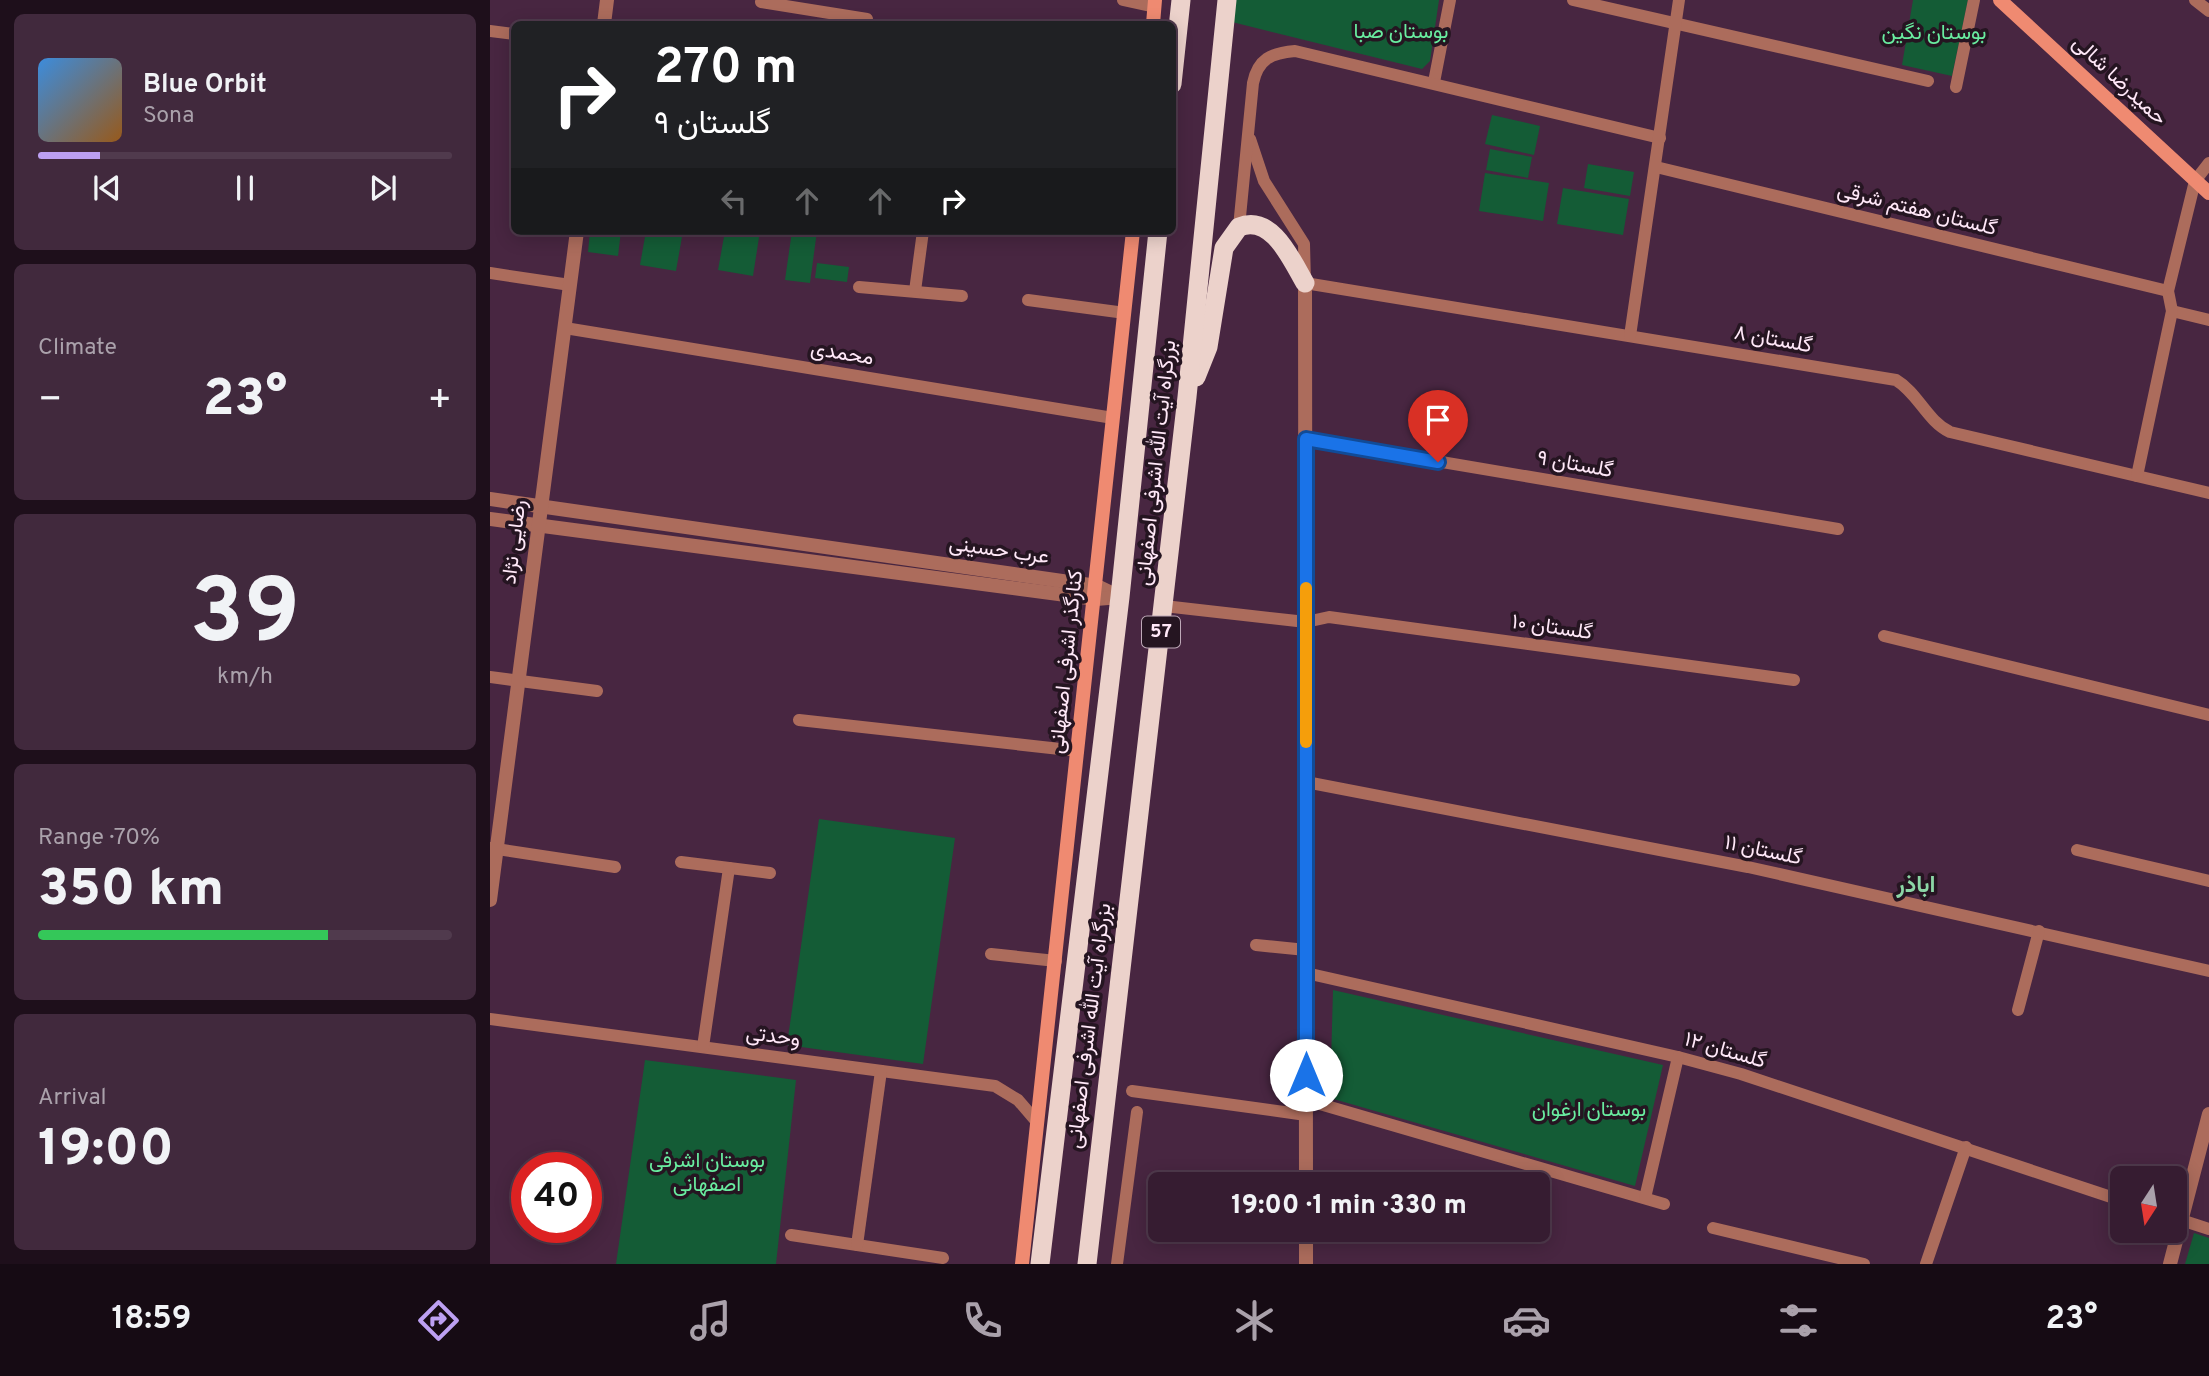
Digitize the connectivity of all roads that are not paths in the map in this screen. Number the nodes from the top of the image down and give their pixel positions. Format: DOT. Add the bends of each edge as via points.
graph roads {
  1 [pos="607,0"];
  2 [pos="1123,0"];
  3 [pos="1181,0"];
  4 [pos="1227,0"];
  5 [pos="1450,0"];
  6 [pos="1573,0"];
  7 [pos="1679,0"];
  8 [pos="1974,0"];
  9 [pos="2000,0"];
  10 [pos="2195,0"];
  11 [pos="761,2"];
  12 [pos="1155,4"];
  13 [pos="811,9"];
  14 [pos="2209,11"];
  15 [pos="867,19"];
  16 [pos="604,21"];
  17 [pos="809,21"];
  18 [pos="1676,23"];
  19 [pos="490,31"];
  20 [pos="511,34"];
  21 [pos="1176,47"];
  22 [pos="1928,81"];
  23 [pos="1434,82"];
  24 [pos="1956,87"];
  25 [pos="1660,138"];
  26 [pos="1250,139"];
  27 [pos="2209,163"];
  28 [pos="1656,167"];
  29 [pos="2195,181"];
  30 [pos="2209,193"];
  31 [pos="1239,227"];
  32 [pos="576,235"];
  33 [pos="922,235"];
  34 [pos="1133,235"];
  35 [pos="1158,235"];
  36 [pos="490,273"];
  37 [pos="1305,282"];
  38 [pos="570,285"];
  39 [pos="859,287"];
  40 [pos="915,291"];
  41 [pos="2168,291"];
  42 [pos="962,296"];
  43 [pos="1028,300"];
  44 [pos="2172,311"];
  45 [pos="1125,313"];
  46 [pos="2209,320"];
  47 [pos="565,328"];
  48 [pos="1630,336"];
  49 [pos="1187,397"];
  50 [pos="1113,418"];
  51 [pos="1306,439"];
  52 [pos="2137,476"];
  53 [pos="2209,493"];
  54 [pos="490,499"];
  55 [pos="541,507"];
  56 [pos="490,519"];
  57 [pos="539,527"];
  58 [pos="1838,529"];
  59 [pos="1096,593"];
  60 [pos="1120,597"];
  61 [pos="1164,606"];
  62 [pos="1306,622"];
  63 [pos="1884,636"];
  64 [pos="490,677"];
  65 [pos="1794,680"];
  66 [pos="518,681"];
  67 [pos="597,691"];
  68 [pos="2209,715"];
  69 [pos="799,720"];
  70 [pos="1079,751"];
  71 [pos="1306,782"];
  72 [pos="493,848"];
  73 [pos="2077,850"];
  74 [pos="681,862"];
  75 [pos="615,867"];
  76 [pos="729,868"];
  77 [pos="770,873"];
  78 [pos="2209,881"];
  79 [pos="490,900"];
  80 [pos="2039,931"];
  81 [pos="1256,945"];
  82 [pos="1306,950"];
  83 [pos="991,954"];
  84 [pos="1056,961"];
  85 [pos="2209,971"];
  86 [pos="1306,974"];
  87 [pos="2018,1010"];
  88 [pos="490,1019"];
  89 [pos="703,1047"];
  90 [pos="1678,1057"];
  91 [pos="881,1071"];
  92 [pos="1132,1091"];
  93 [pos="1049,1099"];
  94 [pos="1306,1107"];
  95 [pos="1137,1112"];
  96 [pos="2209,1114"];
  97 [pos="1037,1122"];
  98 [pos="1966,1147"];
  99 [pos="1306,1172"];
  100 [pos="2188,1188"];
  101 [pos="2110,1196"];
  102 [pos="1645,1198"];
  103 [pos="1664,1204"];
  104 [pos="2188,1223"];
  105 [pos="1713,1228"];
  106 [pos="2209,1229"];
  107 [pos="791,1235"];
  108 [pos="1306,1242"];
  109 [pos="2174,1243"];
  110 [pos="857,1245"];
  111 [pos="943,1258"];
  112 [pos="1022,1264"];
  113 [pos="1040,1264"];
  114 [pos="1087,1264"];
  115 [pos="1116,1264"];
  116 [pos="1306,1264"];
  117 [pos="1864,1264"];
  118 [pos="1926,1264"];
  119 [pos="2170,1264"];
  1 -- 16 [label="street"];
  2 -- 12 [label="street"];
  3 -- 21 [label="highway"];
  4 -- 49 [label="highway, بزرگراه آیت الله اشرفی اصفهانی / 57"];
  5 -- 23 [label="street"];
  6 -- 18 [label="street"];
  7 -- 18 [label="street"];
  8 -- 24 [label="street"];
  9 -- 29 [label="main road, حمیدرضا شالی"];
  10 -- 14 [label="street"];
  11 -- 13 [label="street"];
  13 -- 15 [label="street"];
  13 -- 17 [label="street"];
  18 -- 22 [label="street"];
  18 -- 25 [label="street"];
  19 -- 20 [label="street"];
  23 -- 25 [label="street"];
  23 -- 26 [label="street" via="1295,51 1275,52 1256,70"];
  25 -- 28 [label="street"];
  26 -- 31 [label="street"];
  26 -- 37 [label="street" via="1264,181 1304,244"];
  27 -- 29 [label="street"];
  28 -- 41 [label="street, گلستان هفتم شرقی"];
  28 -- 48 [label="street"];
  29 -- 30 [label="main road, حمیدرضا شالی"];
  29 -- 41 [label="street"];
  31 -- 37 [label="highway" via="1253,225 1270,232"];
  31 -- 49 [label="highway" via="1224,248 1208,347"];
  32 -- 38 [label="street, رضایی نژاد"];
  33 -- 40 [label="street"];
  34 -- 45 [label="main road, کنارگذر اشرفی اصفهانی"];
  35 -- 60 [label="highway, بزرگراه آیت الله اشرفی اصفهانی / 57"];
  36 -- 38 [label="street"];
  37 -- 48 [label="street, گلستان ٨"];
  37 -- 51 [label="street"];
  38 -- 47 [label="street, رضایی نژاد"];
  39 -- 40 [label="street"];
  40 -- 42 [label="street"];
  41 -- 44 [label="street"];
  43 -- 45 [label="street"];
  44 -- 46 [label="street"];
  44 -- 52 [label="street"];
  45 -- 50 [label="main road, کنارگذر اشرفی اصفهانی"];
  47 -- 50 [label="street, محمدی"];
  47 -- 55 [label="street, رضایی نژاد"];
  48 -- 52 [label="street, گلستان ٨" via="1896,380 1938,426 1950,432"];
  49 -- 61 [label="highway, بزرگراه آیت الله اشرفی اصفهانی / 57"];
  50 -- 59 [label="main road, کنارگذر اشرفی اصفهانی"];
  51 -- 58 [label="street, گلستان ۹"];
  51 -- 62 [label="street"];
  52 -- 53 [label="street, گلستان ٨"];
  54 -- 55 [label="street, عرب حسینی"];
  55 -- 57 [label="street, رضایی نژاد"];
  55 -- 59 [label="street, عرب حسینی"];
  56 -- 57 [label="street, عرب حسینی"];
  57 -- 59 [label="street, عرب حسینی"];
  57 -- 66 [label="street, رضایی نژاد"];
  59 -- 60 [label="street, عرب حسینی"];
  59 -- 70 [label="main road, کنارگذر اشرفی اصفهانی"];
  60 -- 93 [label="highway, بزرگراه آیت الله اشرفی اصفهانی / 57"];
  61 -- 62 [label="street, گلستان ۱۰"];
  61 -- 114 [label="highway, بزرگراه آیت الله اشرفی اصفهانی / 57"];
  62 -- 65 [label="street, گلستان ۱۰" via="1329,617"];
  62 -- 71 [label="street"];
  63 -- 68 [label="street"];
  64 -- 66 [label="street"];
  66 -- 67 [label="street"];
  66 -- 72 [label="street, رضایی نژاد"];
  69 -- 70 [label="street"];
  70 -- 84 [label="main road, کنارگذر اشرفی اصفهانی"];
  71 -- 80 [label="street, گلستان ۱۱" via="1748,867"];
  71 -- 82 [label="street"];
  72 -- 75 [label="street"];
  72 -- 79 [label="street, رضایی نژاد"];
  73 -- 78 [label="street"];
  74 -- 76 [label="street"];
  76 -- 77 [label="street"];
  76 -- 89 [label="street"];
  80 -- 85 [label="street, گلستان ۱۱"];
  80 -- 87 [label="street"];
  81 -- 82 [label="street"];
  82 -- 86 [label="street"];
  83 -- 84 [label="street"];
  84 -- 93 [label="main road, کنارگذر اشرفی اصفهانی"];
  86 -- 90 [label="street, گلستان ۱۲"];
  86 -- 94 [label="street"];
  88 -- 89 [label="street, وحدتی"];
  89 -- 91 [label="street, وحدتی"];
  90 -- 98 [label="street, گلستان ۱۲"];
  90 -- 102 [label="street"];
  91 -- 97 [label="street, وحدتی" via="995,1086 1018,1100"];
  91 -- 110 [label="street"];
  92 -- 94 [label="street"];
  93 -- 97 [label="main road, کنارگذر اشرفی اصفهانی"];
  93 -- 113 [label="highway, بزرگراه آیت الله اشرفی اصفهانی / 57"];
  94 -- 99 [label="street"];
  94 -- 102 [label="street"];
  95 -- 115 [label="street"];
  96 -- 100 [label="street"];
  97 -- 112 [label="main road, کنارگذر اشرفی اصفهانی"];
  98 -- 101 [label="street, گلستان ۱۲"];
  98 -- 118 [label="street"];
  102 -- 103 [label="street"];
  104 -- 106 [label="street"];
  105 -- 117 [label="street"];
  107 -- 110 [label="street"];
  108 -- 116 [label="street"];
  109 -- 119 [label="street"];
  110 -- 111 [label="street"];
}
